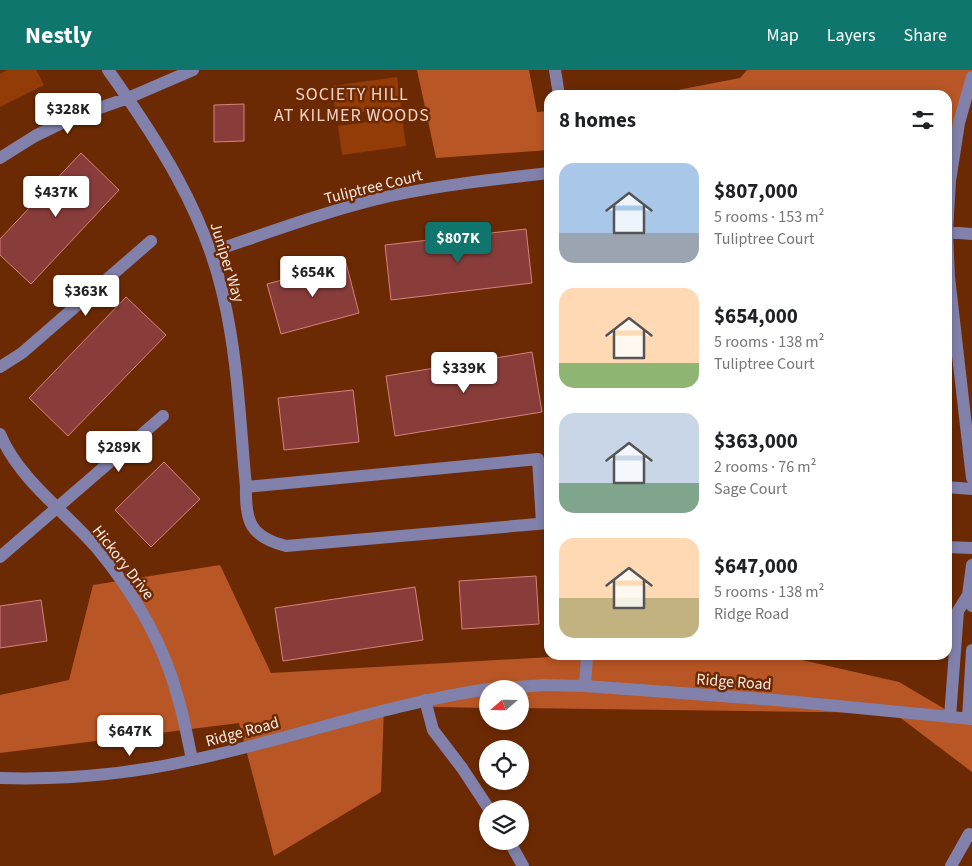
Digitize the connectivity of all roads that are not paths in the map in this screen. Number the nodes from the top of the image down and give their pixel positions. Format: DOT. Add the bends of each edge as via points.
graph roads {
  1 [pos="108,70"];
  2 [pos="193,70"];
  3 [pos="555,70"];
  4 [pos="972,76"];
  5 [pos="558,90"];
  6 [pos="128,98"];
  7 [pos="0,158"];
  8 [pos="952,168"];
  9 [pos="544,174"];
  10 [pos="952,232"];
  11 [pos="972,234"];
  12 [pos="151,241"];
  13 [pos="211,252"];
  14 [pos="952,303"];
  15 [pos="0,368"];
  16 [pos="163,416"];
  17 [pos="0,434"];
  18 [pos="972,478"];
  19 [pos="246,487"];
  20 [pos="952,488"];
  21 [pos="972,489"];
  22 [pos="544,507"];
  23 [pos="57,509"];
  24 [pos="544,523"];
  25 [pos="952,546"];
  26 [pos="972,548"];
  27 [pos="0,557"];
  28 [pos="972,566"];
  29 [pos="970,600"];
  30 [pos="972,650"];
  31 [pos="587,660"];
  32 [pos="529,686"];
  33 [pos="585,686"];
  34 [pos="479,691"];
  35 [pos="425,700"];
  36 [pos="950,717"];
  37 [pos="970,719"];
  38 [pos="192,760"];
  39 [pos="0,778"];
  40 [pos="483,800"];
  41 [pos="968,834"];
  42 [pos="514,850"];
  43 [pos="523,866"];
  44 [pos="951,866"];
  1 -- 6 [label="street, Juniper Way"];
  2 -- 6 [label="street"];
  3 -- 5 [label="street"];
  4 -- 8 [label="street" via="959,123"];
  6 -- 7 [label="street" via="74,117"];
  6 -- 13 [label="street, Juniper Way" via="174,168"];
  9 -- 13 [label="street, Tuliptree Court" via="467,182 389,197 330,212"];
  10 -- 11 [label="street"];
  12 -- 15 [label="street" via="22,353"];
  13 -- 19 [label="street, Juniper Way" via="232,339"];
  14 -- 18 [label="street"];
  16 -- 23 [label="street"];
  17 -- 23 [label="street, Hickory Drive" via="20,468"];
  19 -- 22 [label="street, Juniper Way" via="538,459"];
  19 -- 24 [label="street, Juniper Way" via="245,509 251,524 260,535 286,546"];
  20 -- 21 [label="street"];
  23 -- 27 [label="street"];
  23 -- 38 [label="street, Hickory Drive" via="94,545 143,613 178,696"];
  25 -- 26 [label="street"];
  28 -- 29 [label="street"];
  29 -- 36 [label="street" via="958,611"];
  30 -- 37 [label="street"];
  31 -- 33 [label="street"];
  32 -- 33 [label="street, Ridge Road"];
  33 -- 36 [label="street, Ridge Road"];
  34 -- 35 [label="street, Ridge Road"];
  35 -- 38 [label="street, Ridge Road"];
  35 -- 40 [label="street" via="433,730"];
  36 -- 37 [label="street, Ridge Road"];
  38 -- 39 [label="street, Ridge Road" via="75,777"];
  41 -- 44 [label="street"];
  42 -- 43 [label="street"];
}
